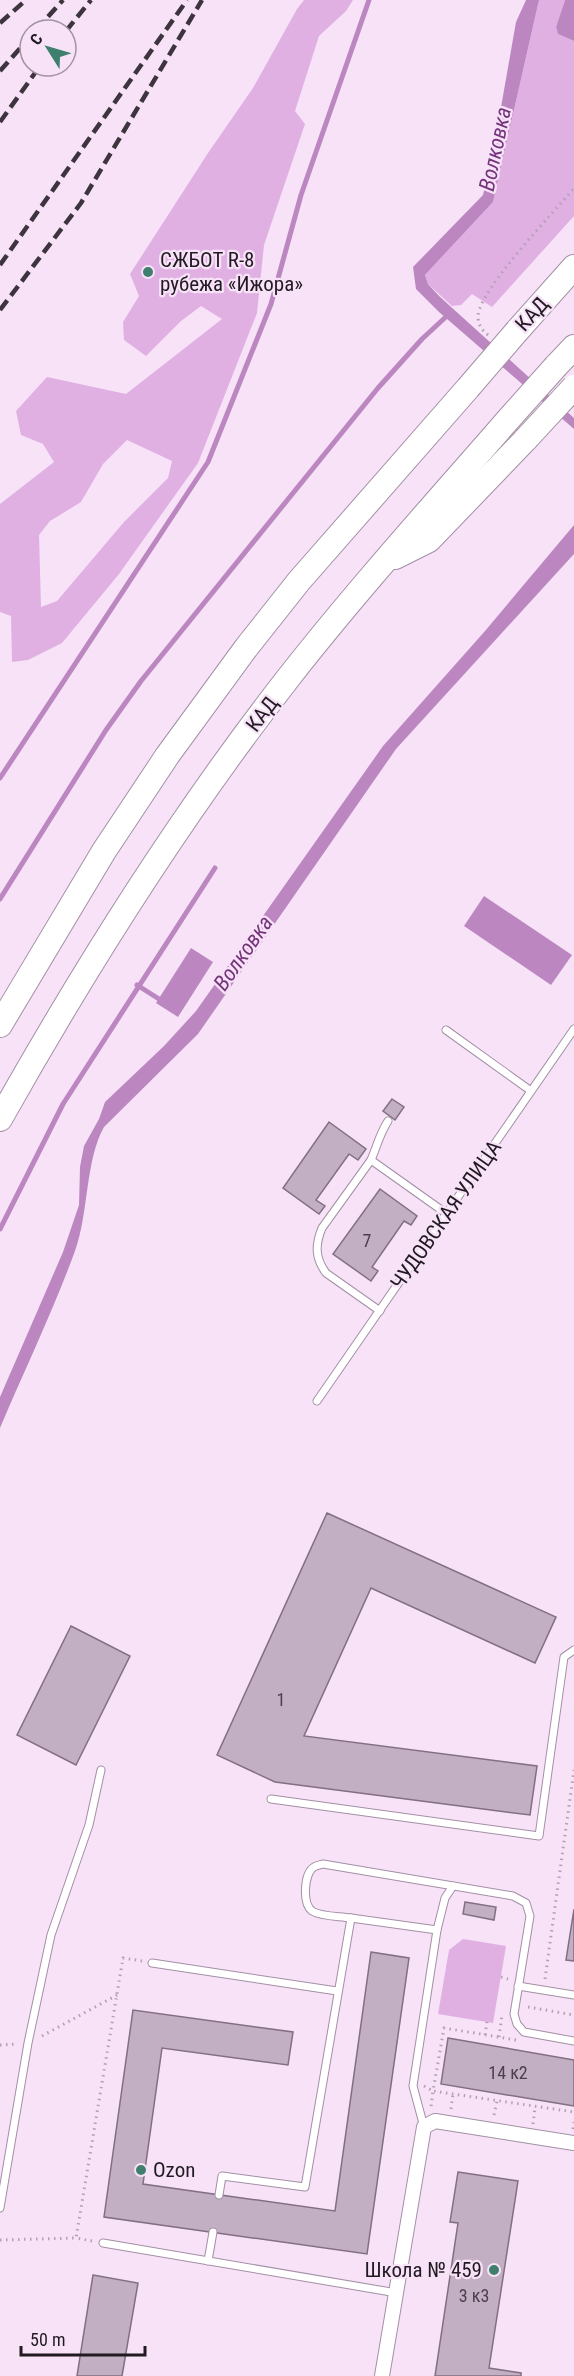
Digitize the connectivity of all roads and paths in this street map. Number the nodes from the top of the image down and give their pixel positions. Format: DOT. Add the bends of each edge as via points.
graph roads {
  1 [pos="574,188"];
  2 [pos="574,267"];
  3 [pos="481,328"];
  4 [pos="574,347"];
  5 [pos="574,387"];
  6 [pos="385,562"];
  7 [pos="0,1025"];
  8 [pos="574,1029"];
  9 [pos="446,1030"];
  10 [pos="531,1091"];
  11 [pos="0,1119"];
  12 [pos="388,1120"];
  13 [pos="371,1160"];
  14 [pos="447,1214"];
  15 [pos="380,1311"];
  16 [pos="317,1401"];
  17 [pos="574,1650"];
  18 [pos="101,1770"];
  19 [pos="574,1770"];
  20 [pos="271,1799"];
  21 [pos="453,1886"];
  22 [pos="351,1918"];
  23 [pos="437,1930"];
  24 [pos="152,1963"];
  25 [pos="501,1977"];
  26 [pos="508,1979"];
  27 [pos="518,1986"];
  28 [pos="544,1990"];
  29 [pos="337,1991"];
  30 [pos="117,1995"];
  31 [pos="574,1995"];
  32 [pos="528,2007"];
  33 [pos="502,2014"];
  34 [pos="574,2015"];
  35 [pos="487,2022"];
  36 [pos="485,2035"];
  37 [pos="499,2037"];
  38 [pos="522,2041"];
  39 [pos="574,2041"];
  40 [pos="28,2043"];
  41 [pos="0,2045"];
  42 [pos="423,2085"];
  43 [pos="433,2091"];
  44 [pos="496,2101"];
  45 [pos="536,2107"];
  46 [pos="574,2112"];
  47 [pos="494,2120"];
  48 [pos="533,2125"];
  49 [pos="424,2127"];
  50 [pos="574,2143"];
  51 [pos="219,2195"];
  52 [pos="0,2208"];
  53 [pos="213,2232"];
  54 [pos="76,2238"];
  55 [pos="0,2240"];
  56 [pos="103,2243"];
  57 [pos="208,2261"];
  58 [pos="397,2293"];
  59 [pos="382,2376"];
  1 -- 3 [label="path" via="492,286 480,306"];
  2 -- 7 [label="highway, КАД, bridge" via="299,581 207,702 104,851"];
  4 -- 6 [label="highway, КАД, bridge"];
  5 -- 6 [label="highway, bridge" via="429,540"];
  6 -- 11 [label="highway, КАД" via="288,679 224,765 62,1009"];
  8 -- 10 [label="lane, ЧУДОВСКАЯ УЛИЦА"];
  9 -- 10 [label="lane"];
  10 -- 14 [label="lane, ЧУДОВСКАЯ УЛИЦА"];
  12 -- 13 [label="lane"];
  13 -- 14 [label="lane"];
  13 -- 15 [label="lane" via="322,1228 316,1253 326,1273"];
  14 -- 15 [label="lane, ЧУДОВСКАЯ УЛИЦА"];
  15 -- 16 [label="lane, ЧУДОВСКАЯ УЛИЦА"];
  17 -- 20 [label="lane" via="564,1657 539,1836"];
  18 -- 40 [label="lane" via="89,1825 51,1935"];
  19 -- 28 [label="path"];
  21 -- 22 [label="lane" via="323,1864 313,1867 305,1896 309,1908"];
  21 -- 23 [label="lane" via="445,1898"];
  21 -- 27 [label="lane" via="513,1896 526,1903 530,1916"];
  22 -- 23 [label="lane"];
  22 -- 29 [label="lane"];
  23 -- 49 [label="lane" via="413,2086"];
  24 -- 29 [label="lane"];
  24 -- 30 [label="path" via="123,1958"];
  25 -- 26 [label="path"];
  27 -- 28 [label="lane"];
  27 -- 39 [label="lane" via="514,2014 524,2032"];
  28 -- 31 [label="lane"];
  29 -- 51 [label="lane" via="305,2187 222,2176"];
  30 -- 40 [label="path"];
  30 -- 54 [label="path"];
  32 -- 34 [label="path"];
  33 -- 37 [label="path"];
  35 -- 36 [label="path"];
  36 -- 37 [label="path"];
  36 -- 43 [label="path" via="444,2028"];
  37 -- 38 [label="path"];
  40 -- 41 [label="path"];
  40 -- 52 [label="lane"];
  42 -- 43 [label="path"];
  43 -- 44 [label="path"];
  44 -- 45 [label="path"];
  44 -- 47 [label="path"];
  45 -- 46 [label="path"];
  45 -- 48 [label="path"];
  49 -- 50 [label="street" via="435,2121"];
  49 -- 58 [label="street"];
  53 -- 57 [label="lane"];
  54 -- 55 [label="path"];
  54 -- 56 [label="path"];
  56 -- 57 [label="lane"];
  57 -- 58 [label="lane"];
  58 -- 59 [label="street"];
}
